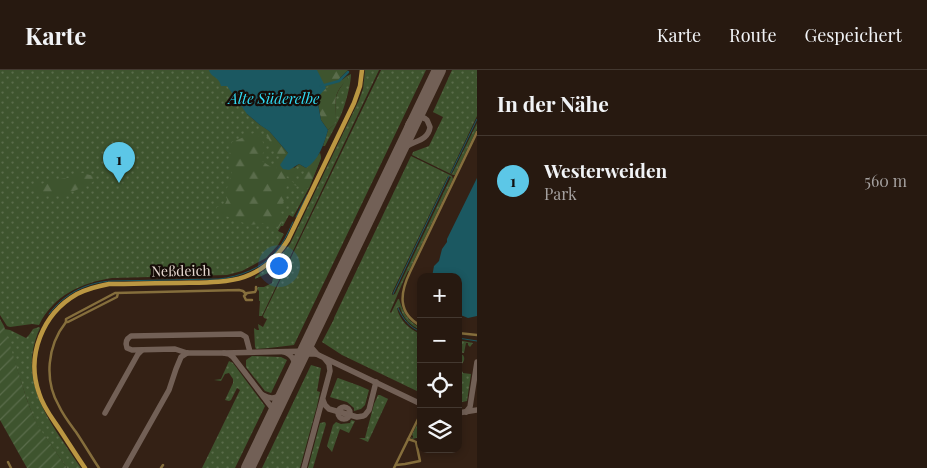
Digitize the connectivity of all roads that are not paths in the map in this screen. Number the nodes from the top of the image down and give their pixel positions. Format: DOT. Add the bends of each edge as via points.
graph roads {
  1 [pos="362,70"];
  2 [pos="477,132"];
  3 [pos="256,287"];
  4 [pos="246,294"];
  5 [pos="252,300"];
  6 [pos="417,324"];
  7 [pos="462,333"];
  8 [pos="477,335"];
  9 [pos="417,422"];
  10 [pos="408,439"];
  11 [pos="8,462"];
  12 [pos="395,466"];
  13 [pos="11,468"];
  14 [pos="85,468"];
  15 [pos="99,468"];
  1 -- 14 [label="street, Neßdeich" via="354,103 288,240 271,262 244,277 224,282 97,286 70,298 48,320 41,333 34,362 37,386 46,408"];
  2 -- 6 [label="street" via="403,289 402,301 406,312"];
  3 -- 4 [label="street" via="255,292"];
  4 -- 5 [label="street" via="245,299"];
  4 -- 15 [label="street" via="239,290 118,293 66,318 54,341 50,359 52,390 58,406"];
  7 -- 8 [label="street"];
  9 -- 10 [label="street"];
  10 -- 12 [label="street"];
  10 -- 12 [label="street" via="416,442 420,461"];
  11 -- 13 [label="street"];
}
